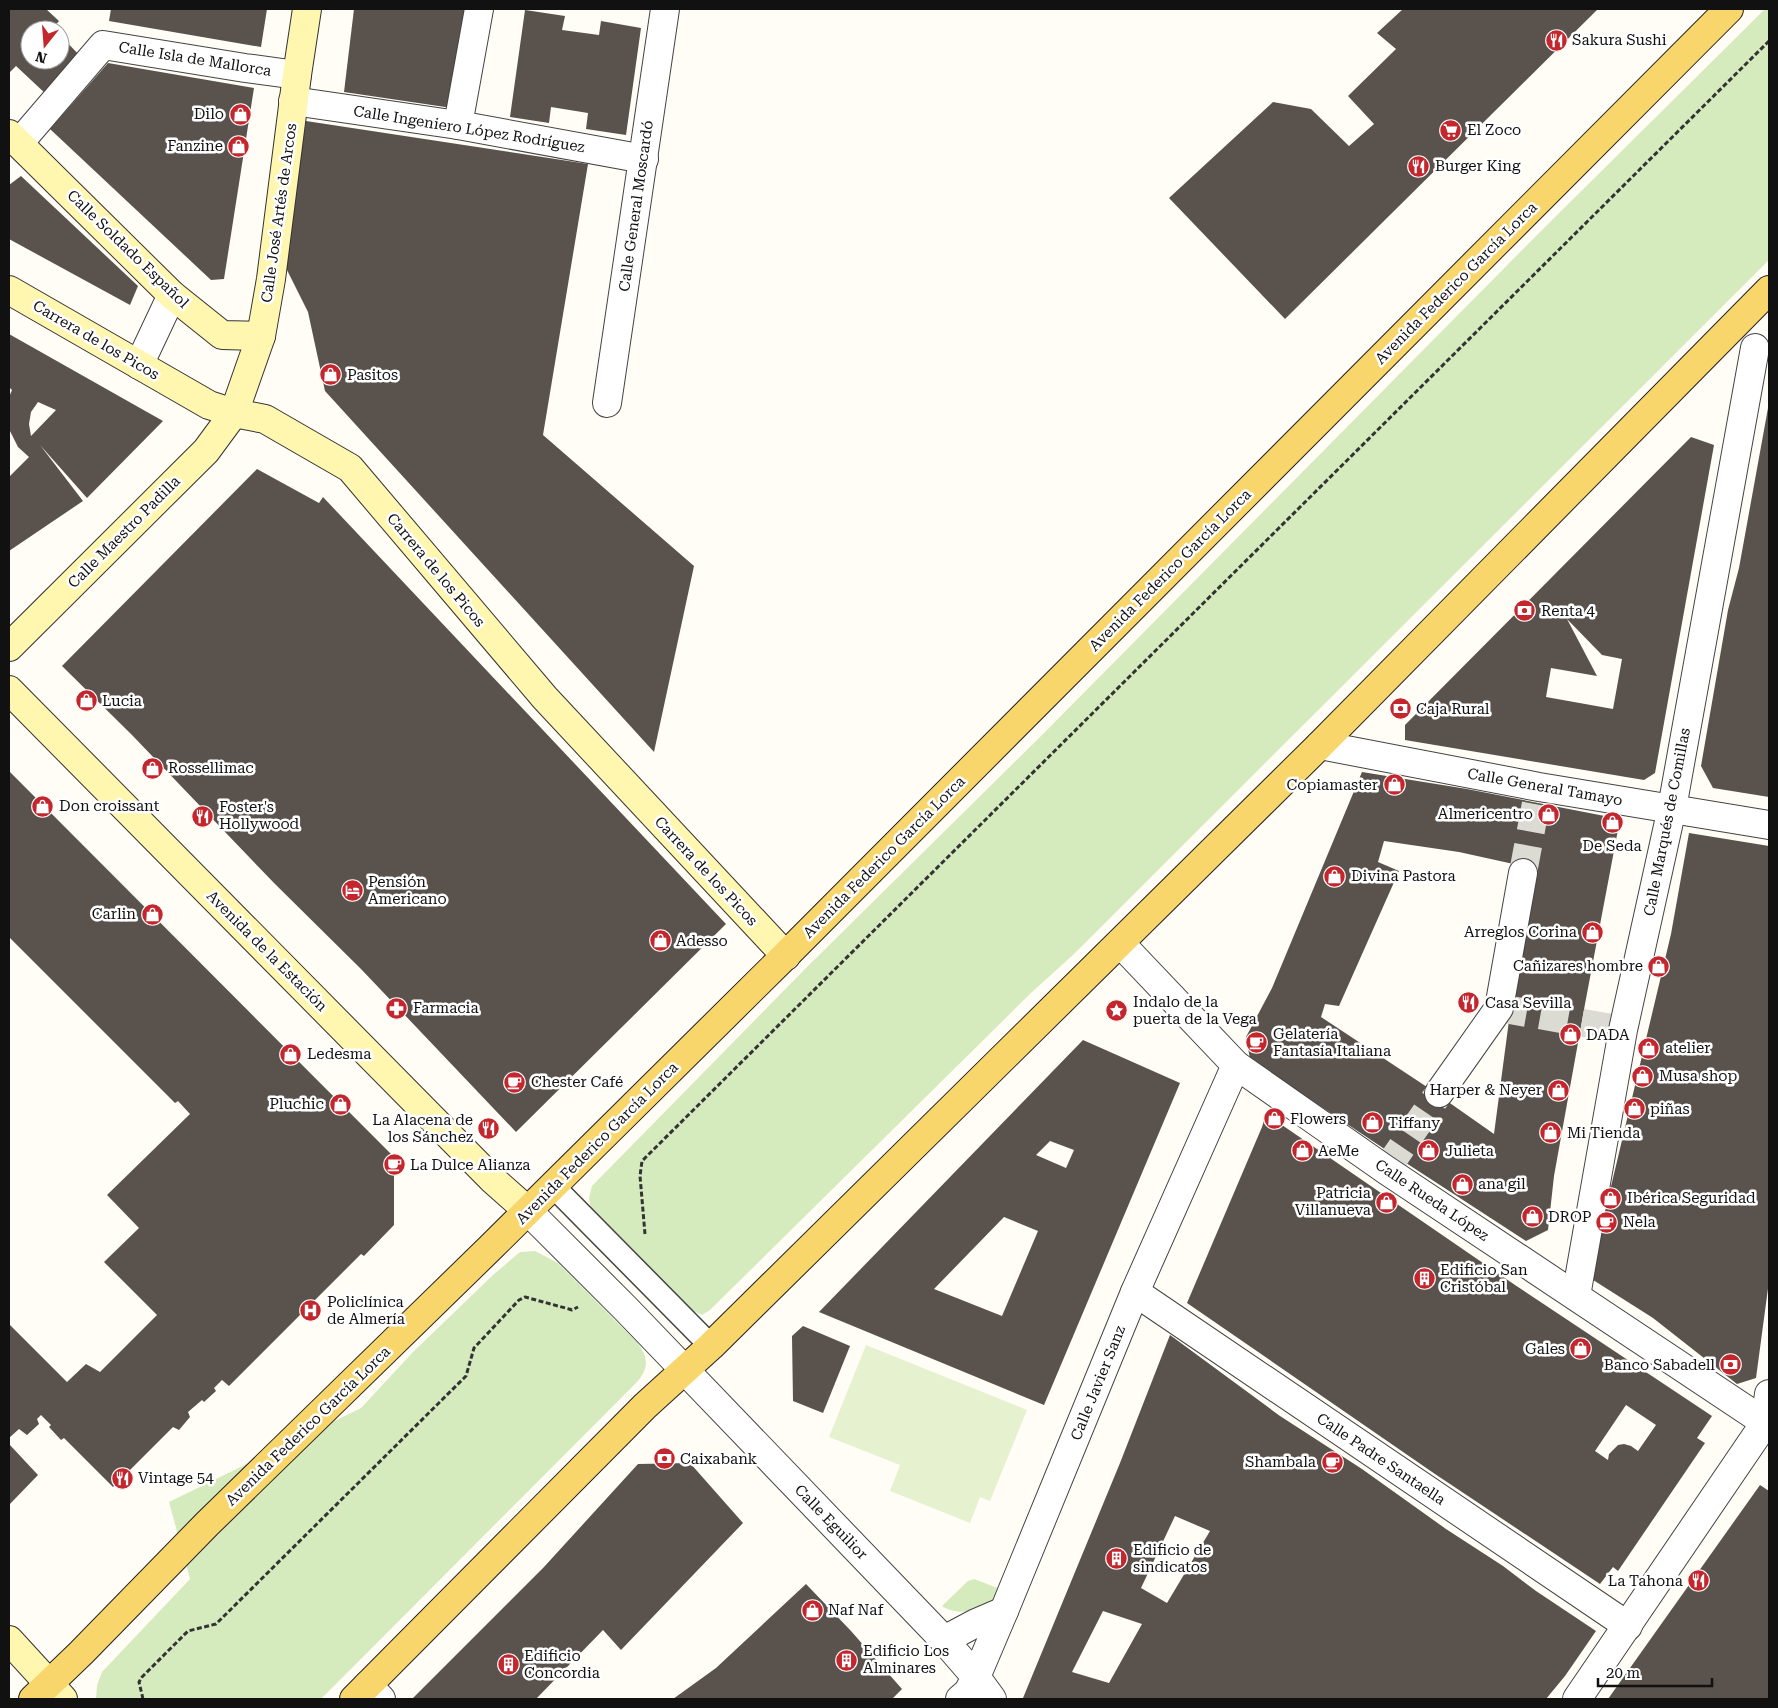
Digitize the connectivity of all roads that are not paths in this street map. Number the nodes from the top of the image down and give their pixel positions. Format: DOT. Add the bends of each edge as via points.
graph roads {
  1 [pos="307,9"];
  2 [pos="478,9"];
  3 [pos="665,9"];
  4 [pos="1729,9"];
  5 [pos="295,88"];
  6 [pos="458,125"];
  7 [pos="14,138"];
  8 [pos="644,159"];
  9 [pos="9,290"];
  10 [pos="1769,290"];
  11 [pos="172,295"];
  12 [pos="1735,324"];
  13 [pos="261,336"];
  14 [pos="1762,349"];
  15 [pos="139,365"];
  16 [pos="607,403"];
  17 [pos="234,413"];
  18 [pos="9,647"];
  19 [pos="9,690"];
  20 [pos="1320,745"];
  21 [pos="1672,808"];
  22 [pos="1769,825"];
  23 [pos="1522,872"];
  24 [pos="1120,943"];
  25 [pos="786,956"];
  26 [pos="1236,1065"];
  27 [pos="1439,1093"];
  28 [pos="553,1186"];
  29 [pos="528,1211"];
  30 [pos="1135,1292"];
  31 [pos="1576,1296"];
  32 [pos="711,1346"];
  33 [pos="685,1370"];
  34 [pos="1769,1394"];
  35 [pos="1767,1424"];
  36 [pos="1004,1611"];
  37 [pos="1628,1626"];
  38 [pos="9,1640"];
  39 [pos="944,1640"];
  40 [pos="976,1677"];
  41 [pos="48,1694"];
  42 [pos="368,1695"];
  43 [pos="960,1699"];
  44 [pos="992,1699"];
  45 [pos="1577,1699"];
  1 -- 5 [label="street, Calle José Artés de Arcos"];
  2 -- 6 [label="street"];
  3 -- 8 [label="street, Calle General Moscardó"];
  4 -- 25 [label="main road, Avenida Federico García Lorca"];
  5 -- 6 [label="street, Calle Ingeniero López Rodríguez"];
  5 -- 7 [label="street, Calle Isla de Mallorca" via="245,68 104,45"];
  5 -- 13 [label="street, Calle José Artés de Arcos"];
  6 -- 8 [label="street, Calle Ingeniero López Rodríguez"];
  7 -- 11 [label="street, Calle Soldado Español"];
  8 -- 16 [label="street, Calle General Moscardó"];
  9 -- 15 [label="street, Carrera de los Picos"];
  10 -- 12 [label="main road"];
  11 -- 13 [label="street, Calle Soldado Español" via="222,335"];
  11 -- 15 [label="street"];
  12 -- 14 [label="street"];
  12 -- 20 [label="main road"];
  13 -- 17 [label="street, Calle José Artés de Arcos"];
  14 -- 21 [label="street, Calle Marqués de Comillas"];
  15 -- 17 [label="street, Carrera de los Picos" via="209,405"];
  17 -- 18 [label="street, Calle Maestro Padilla" via="206,451"];
  17 -- 25 [label="street, Carrera de los Picos" via="265,419 350,468 545,698"];
  19 -- 29 [label="street, Avenida de la Estación" via="492,1179"];
  20 -- 21 [label="street, Calle General Tamayo" via="1539,787"];
  20 -- 24 [label="main road"];
  21 -- 22 [label="street, Calle General Tamayo"];
  21 -- 31 [label="street, Calle Marqués de Comillas" via="1623,1030"];
  23 -- 27 [label="street" via="1499,1008"];
  24 -- 26 [label="street, Calle Rueda López"];
  24 -- 32 [label="main road"];
  25 -- 28 [label="main road, Avenida Federico García Lorca"];
  26 -- 30 [label="street, Calle Javier Sanz"];
  26 -- 31 [label="street, Calle Rueda López" via="1386,1170"];
  28 -- 29 [label="main road, Avenida Federico García Lorca"];
  28 -- 32 [label="lane"];
  29 -- 33 [label="street, Calle Eguilior"];
  29 -- 41 [label="main road, Avenida Federico García Lorca" via="214,1517"];
  30 -- 36 [label="street, Calle Javier Sanz"];
  30 -- 37 [label="street, Calle Padre Santaella"];
  31 -- 35 [label="street, Calle Rueda López"];
  32 -- 33 [label="main road"];
  33 -- 39 [label="street, Calle Eguilior"];
  33 -- 42 [label="main road" via="645,1406"];
  34 -- 35 [label="street"];
  35 -- 37 [label="street"];
  36 -- 39 [label="street"];
  36 -- 40 [label="street, Calle Javier Sanz"];
  37 -- 45 [label="street"];
  38 -- 41 [label="street"];
  39 -- 40 [label="street, Calle Eguilior"];
  40 -- 43 [label="street, Calle Javier Sanz"];
  40 -- 44 [label="street, Calle Eguilior"];
}
